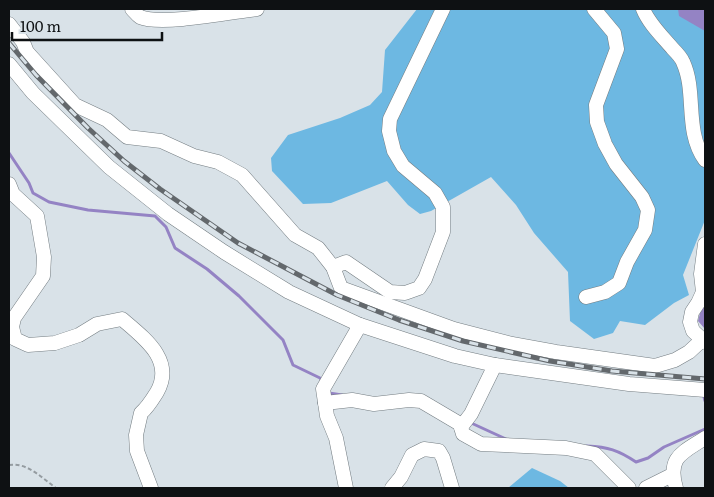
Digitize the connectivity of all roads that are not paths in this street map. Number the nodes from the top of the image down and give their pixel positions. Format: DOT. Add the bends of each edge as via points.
graph roads {
  1 [pos="132,9"];
  2 [pos="257,9"];
  3 [pos="443,9"];
  4 [pos="594,9"];
  5 [pos="643,9"];
  6 [pos="221,11"];
  7 [pos="9,24"];
  8 [pos="9,64"];
  9 [pos="705,160"];
  10 [pos="9,184"];
  11 [pos="705,244"];
  12 [pos="333,267"];
  13 [pos="586,297"];
  14 [pos="360,325"];
  15 [pos="704,341"];
  16 [pos="494,365"];
  17 [pos="705,390"];
  18 [pos="325,403"];
  19 [pos="461,427"];
  20 [pos="705,438"];
  21 [pos="674,482"];
  22 [pos="151,488"];
  23 [pos="346,488"];
  24 [pos="392,488"];
  25 [pos="452,488"];
  26 [pos="628,488"];
  27 [pos="646,488"];
  1 -- 6 [label="street" via="138,16 154,20"];
  2 -- 6 [label="street"];
  3 -- 12 [label="street" via="390,119 389,131 394,151 403,166 435,193 443,207 443,232 425,279 419,288 405,293 390,292 346,262"];
  4 -- 13 [label="street" via="614,33 617,49 596,105 597,122 616,164 648,210 645,230 619,282 605,292"];
  5 -- 9 [label="street" via="646,18 683,60 689,80 694,130"];
  7 -- 12 [label="street" via="27,52 75,105 107,120 127,137 162,141 194,156 218,162 242,175 296,235 318,248"];
  8 -- 14 [label="street" via="33,93 109,167 168,214 289,292"];
  10 -- 22 [label="street" via="13,194 36,216 44,257 43,276 14,318 15,339 28,345 55,344 96,324 122,319 146,340 163,363 162,382 141,413 136,435 137,451"];
  11 -- 15 [label="street" via="701,274 703,292 690,322 693,331"];
  12 -- 15 [label="street" via="342,288 454,329 512,344 655,366 676,360"];
  14 -- 16 [label="street" via="455,356"];
  14 -- 18 [label="street" via="323,389"];
  16 -- 17 [label="street" via="629,384"];
  16 -- 19 [label="street" via="471,414"];
  18 -- 19 [label="street" via="352,400 374,404 409,400 421,402"];
  18 -- 23 [label="street"];
  19 -- 26 [label="street" via="463,434 481,444 566,448 595,454"];
  20 -- 21 [label="street" via="674,462"];
  21 -- 27 [label="street"];
  24 -- 25 [label="street" via="412,455 424,449 439,451"];
}
